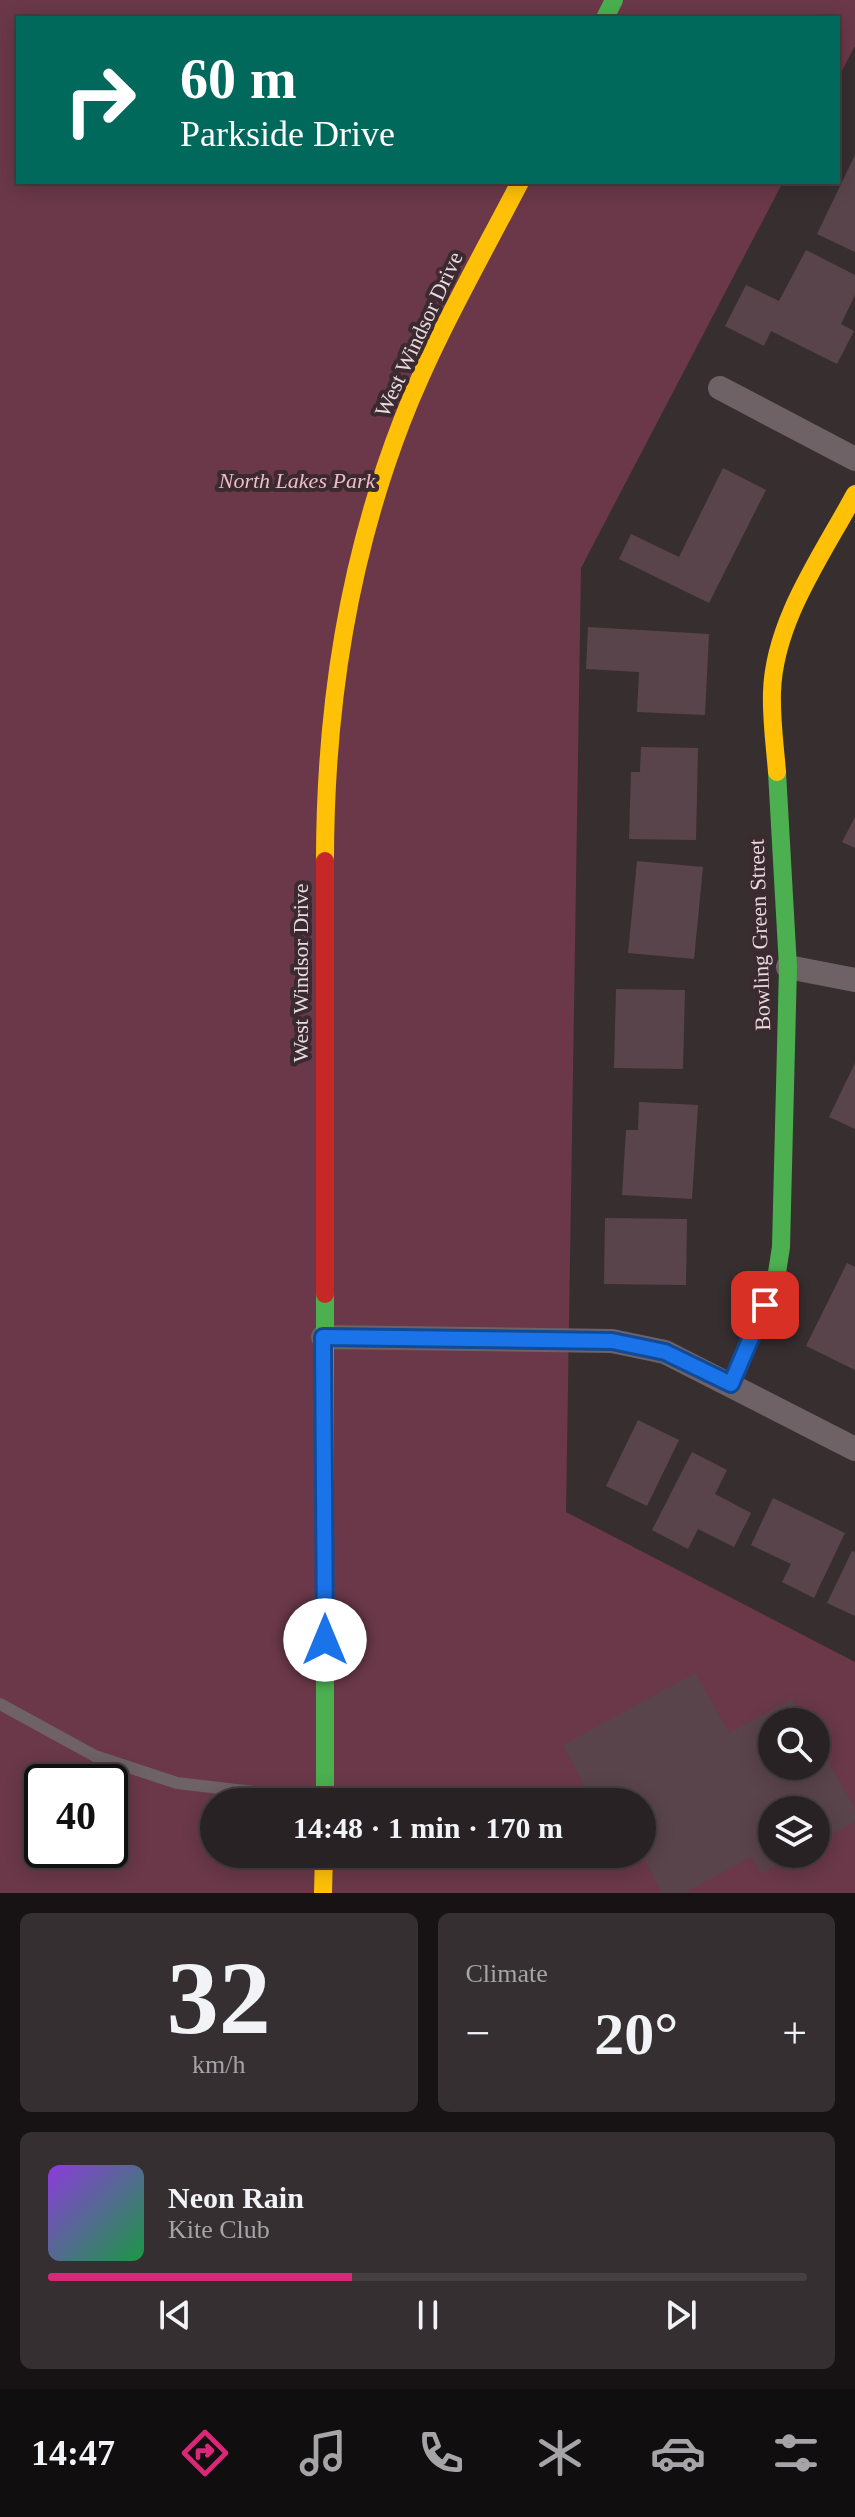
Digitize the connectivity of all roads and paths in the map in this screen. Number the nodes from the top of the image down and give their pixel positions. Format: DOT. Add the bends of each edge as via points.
graph roads {
  1 [pos="519,184"];
  2 [pos="720,388"];
  3 [pos="855,459"];
  4 [pos="855,494"];
  5 [pos="788,967"];
  6 [pos="855,980"];
  7 [pos="323,1337"];
  8 [pos="731,1384"];
  9 [pos="855,1449"];
  10 [pos="0,1704"];
  11 [pos="218,1788"];
  12 [pos="325,1788"];
  13 [pos="324,1868"];
  14 [pos="323,1893"];
  1 -- 7 [label="street, West Windsor Drive" via="402,421 365,539 338,656 325,775"];
  2 -- 3 [label="street"];
  4 -- 5 [label="street, Bowling Green Street" via="783,632 774,662"];
  5 -- 6 [label="street"];
  5 -- 8 [label="street, Bowling Green Street" via="781,1247 776,1279"];
  7 -- 8 [label="street" via="612,1341 665,1352"];
  7 -- 12 [label="street, West Windsor Drive"];
  8 -- 9 [label="street"];
  10 -- 11 [label="lane" via="95,1756 177,1783"];
  13 -- 14 [label="street"];
}
